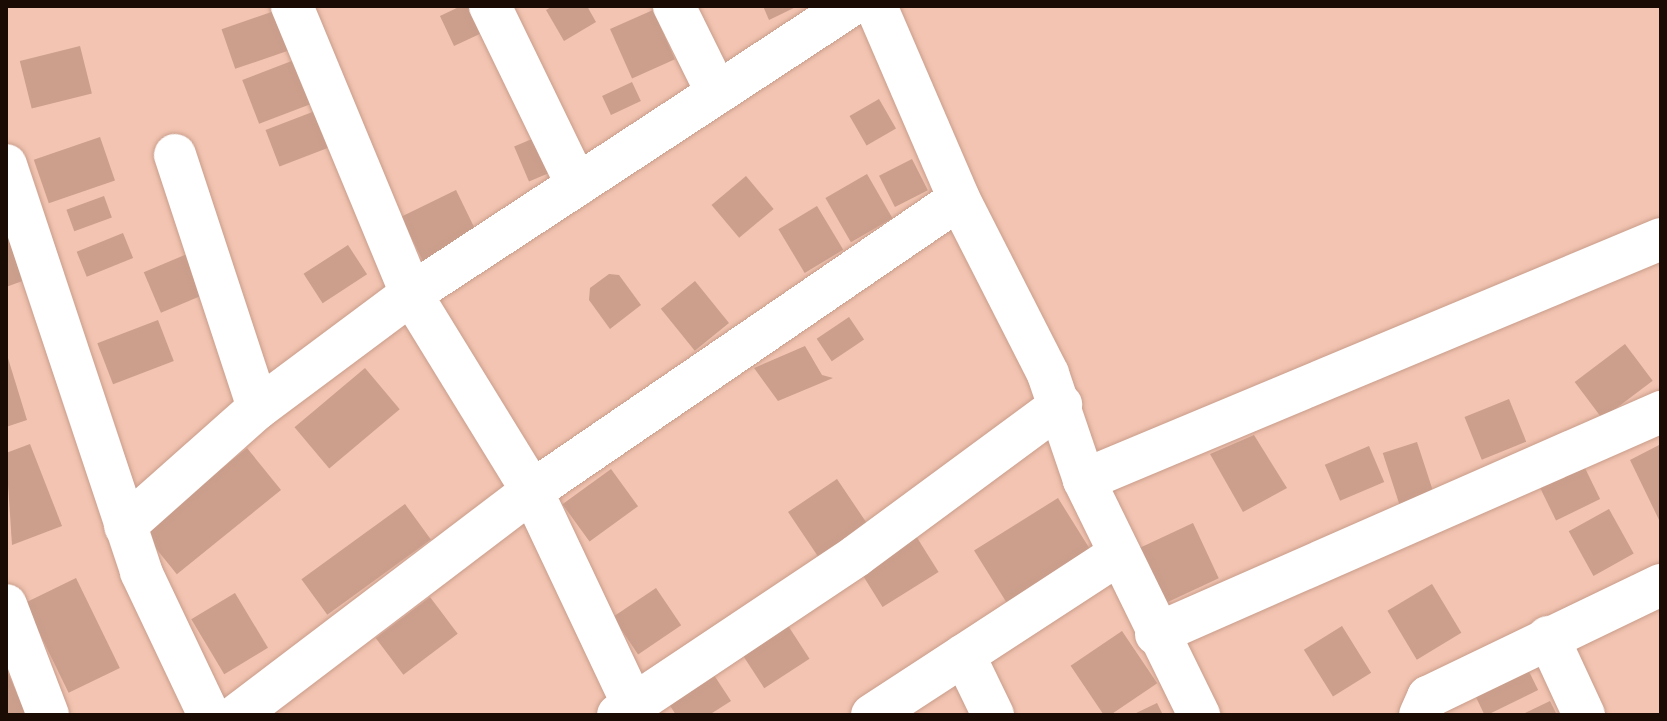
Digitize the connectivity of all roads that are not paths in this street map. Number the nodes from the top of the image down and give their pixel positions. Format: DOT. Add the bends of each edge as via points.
graph roads {
  1 [pos="292,6"];
  2 [pos="490,6"];
  3 [pos="674,6"];
  4 [pos="850,6"];
  5 [pos="876,6"];
  6 [pos="717,93"];
  7 [pos="175,155"];
  8 [pos="6,165"];
  9 [pos="577,185"];
  10 [pos="959,199"];
  11 [pos="1661,239"];
  12 [pos="411,294"];
  13 [pos="1061,405"];
  14 [pos="258,408"];
  15 [pos="1661,412"];
  16 [pos="1084,480"];
  17 [pos="532,491"];
  18 [pos="125,526"];
  19 [pos="1119,554"];
  20 [pos="1661,585"];
  21 [pos="6,605"];
  22 [pos="1156,634"];
  23 [pos="1548,637"];
  24 [pos="964,655"];
  25 [pos="630,712"];
  26 [pos="48,715"];
  27 [pos="209,715"];
  28 [pos="237,715"];
  29 [pos="872,715"];
  30 [pos="993,715"];
  31 [pos="1199,715"];
  32 [pos="1420,715"];
  33 [pos="1584,715"];
  1 -- 12 [label="street"];
  2 -- 9 [label="street"];
  3 -- 6 [label="street"];
  4 -- 6 [label="street"];
  5 -- 10 [label="street"];
  6 -- 9 [label="street"];
  7 -- 14 [label="street"];
  8 -- 18 [label="street"];
  9 -- 12 [label="street"];
  10 -- 13 [label="street"];
  10 -- 17 [label="street"];
  11 -- 16 [label="street"];
  12 -- 14 [label="street"];
  12 -- 17 [label="street"];
  13 -- 16 [label="street"];
  13 -- 25 [label="street" via="856,556"];
  14 -- 18 [label="street"];
  15 -- 22 [label="street"];
  16 -- 19 [label="street"];
  17 -- 25 [label="street"];
  17 -- 28 [label="street"];
  18 -- 27 [label="street" via="168,639"];
  19 -- 22 [label="street"];
  19 -- 24 [label="street"];
  20 -- 23 [label="street"];
  21 -- 26 [label="street"];
  22 -- 31 [label="street"];
  23 -- 32 [label="street" via="1428,697"];
  23 -- 33 [label="street"];
  24 -- 29 [label="street"];
  24 -- 30 [label="street"];
}
